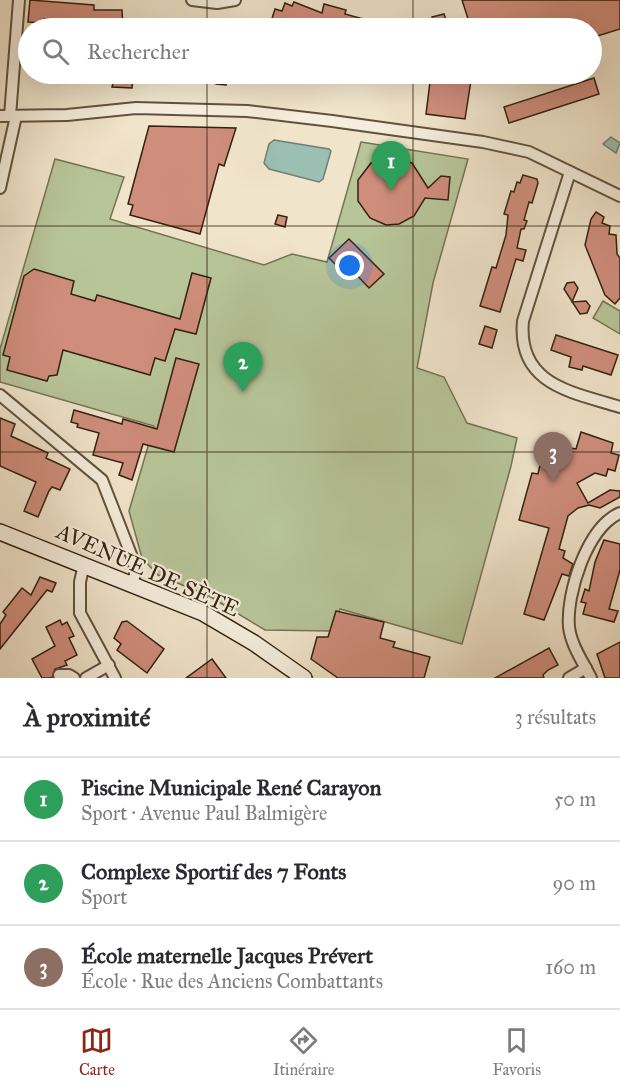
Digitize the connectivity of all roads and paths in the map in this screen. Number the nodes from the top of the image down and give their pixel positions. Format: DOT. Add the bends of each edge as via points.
graph roads {
  1 [pos="19,0"];
  2 [pos="192,0"];
  3 [pos="235,0"];
  4 [pos="9,116"];
  5 [pos="570,172"];
  6 [pos="0,188"];
  7 [pos="620,196"];
  8 [pos="0,395"];
  9 [pos="620,407"];
  10 [pos="620,513"];
  11 [pos="0,532"];
  12 [pos="84,564"];
  13 [pos="132,583"];
  14 [pos="109,665"];
  15 [pos="589,673"];
  16 [pos="59,675"];
  17 [pos="74,678"];
  18 [pos="86,678"];
  19 [pos="115,678"];
  20 [pos="304,678"];
  21 [pos="569,678"];
  1 -- 4 [label="street"];
  2 -- 3 [label="street"];
  4 -- 5 [label="street" via="136,108 248,111 483,142 529,152"];
  4 -- 6 [label="street"];
  5 -- 7 [label="street"];
  5 -- 9 [label="street" via="523,321 524,347 528,360 545,380"];
  8 -- 13 [label="street" via="102,480 132,557 136,572"];
  10 -- 15 [label="street" via="589,542 570,605 572,639"];
  11 -- 12 [label="main road, AVENUE DE SÈTE"];
  12 -- 13 [label="main road, AVENUE DE SÈTE"];
  12 -- 14 [label="street" via="80,613"];
  13 -- 20 [label="main road, AVENUE DE SÈTE" via="203,613"];
  14 -- 18 [label="street"];
  14 -- 19 [label="street"];
  15 -- 21 [label="street"];
  16 -- 17 [label="street"];
}
